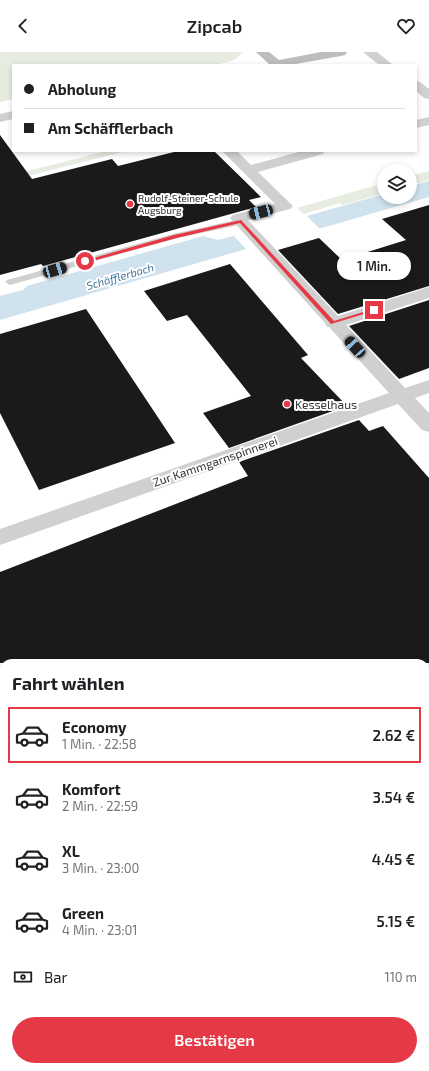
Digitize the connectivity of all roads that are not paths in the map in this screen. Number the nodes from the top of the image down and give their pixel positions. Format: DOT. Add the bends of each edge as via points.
graph roads {
  1 [pos="262,52"];
  2 [pos="341,52"];
  3 [pos="369,52"];
  4 [pos="275,60"];
  5 [pos="386,64"];
  6 [pos="417,86"];
  7 [pos="429,95"];
  8 [pos="12,115"];
  9 [pos="0,118"];
  10 [pos="429,121"];
  11 [pos="417,124"];
  12 [pos="230,152"];
  13 [pos="314,152"];
  14 [pos="249,170"];
  15 [pos="241,222"];
  16 [pos="10,282"];
  17 [pos="429,292"];
  18 [pos="333,323"];
  19 [pos="429,386"];
  20 [pos="400,396"];
  21 [pos="426,418"];
  22 [pos="1,537"];
  1 -- 4 [label="street"];
  2 -- 4 [label="street" via="290,62"];
  3 -- 5 [label="street"];
  6 -- 7 [label="street"];
  8 -- 9 [label="street"];
  10 -- 11 [label="street"];
  12 -- 14 [label="street"];
  13 -- 14 [label="street"];
  14 -- 15 [label="street" via="285,206 238,218"];
  15 -- 16 [label="lane" via="176,236"];
  15 -- 18 [label="street"];
  17 -- 18 [label="street"];
  18 -- 20 [label="street"];
  19 -- 20 [label="street, Zur Kammgarnspinnerei"];
  20 -- 21 [label="street"];
  20 -- 22 [label="street, Zur Kammgarnspinnerei"];
}
